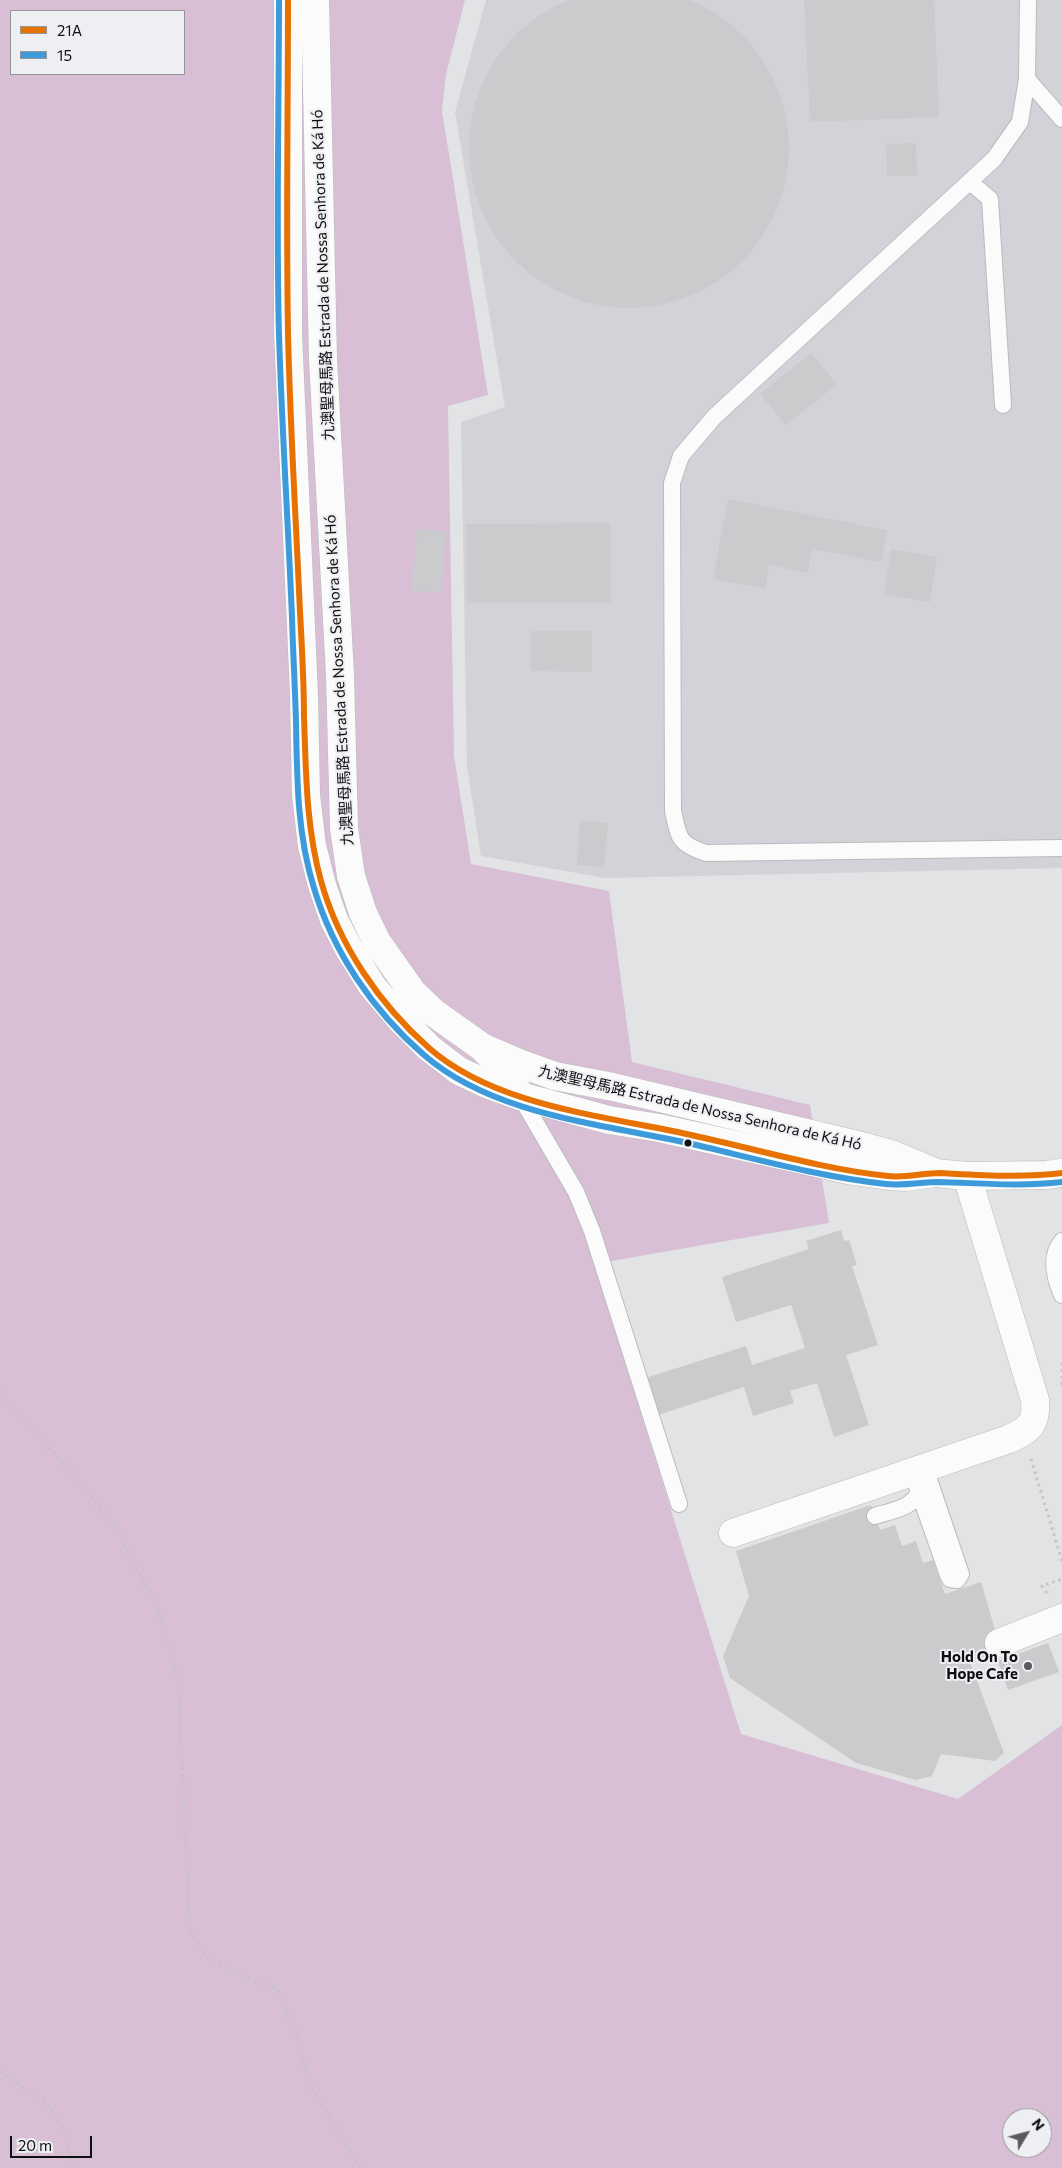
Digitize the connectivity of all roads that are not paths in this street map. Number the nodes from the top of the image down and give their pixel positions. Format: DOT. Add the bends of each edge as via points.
graph roads {
  1 [pos="288,0"];
  2 [pos="315,0"];
  3 [pos="1028,0"];
  4 [pos="1027,79"];
  5 [pos="1060,114"];
  6 [pos="970,182"];
  7 [pos="1003,405"];
  8 [pos="1062,848"];
  9 [pos="482,1047"];
  10 [pos="520,1096"];
  11 [pos="935,1173"];
  12 [pos="1062,1173"];
  13 [pos="967,1176"];
  14 [pos="1062,1241"];
  15 [pos="1062,1295"];
  16 [pos="916,1484"];
  17 [pos="679,1504"];
  18 [pos="875,1516"];
  19 [pos="733,1533"];
  20 [pos="1062,1618"];
  21 [pos="999,1643"];
  1 -- 10 [label="street, 九澳聖母馬路 Estrada de Nossa Senhora de Ká Hó" via="288,333 306,795 312,846 334,920 372,986 429,1048 459,1071"];
  2 -- 9 [label="street, 九澳聖母馬路 Estrada de Nossa Senhora de Ká Hó" via="323,359 340,675 344,828 351,876 377,942 396,972 434,1014"];
  3 -- 4 [label="lane"];
  4 -- 5 [label="lane"];
  4 -- 6 [label="lane" via="1020,122 994,159"];
  6 -- 7 [label="lane" via="990,198"];
  6 -- 8 [label="lane" via="714,417 681,456 672,483 673,811 678,836 690,848 706,853"];
  9 -- 10 [label="street" via="511,1077"];
  9 -- 11 [label="street, 九澳聖母馬路 Estrada de Nossa Senhora de Ká Hó" via="555,1076 854,1144 899,1157"];
  10 -- 11 [label="street, 九澳聖母馬路 Estrada de Nossa Senhora de Ká Hó" via="610,1120 853,1171 905,1176"];
  10 -- 17 [label="lane" via="576,1192 592,1231"];
  11 -- 13 [label="street, 九澳聖母馬路 Estrada de Nossa Senhora de Ká Hó"];
  12 -- 13 [label="street, 九澳聖母馬路 Estrada de Nossa Senhora de Ká Hó"];
  13 -- 16 [label="street" via="1036,1412 1034,1423 1023,1432"];
  14 -- 15 [label="lane" via="1057,1253 1055,1278"];
  16 -- 16 [label="lane" via="961,1574 957,1580 950,1580"];
  16 -- 18 [label="lane"];
  16 -- 19 [label="street"];
  20 -- 21 [label="street"];
}
